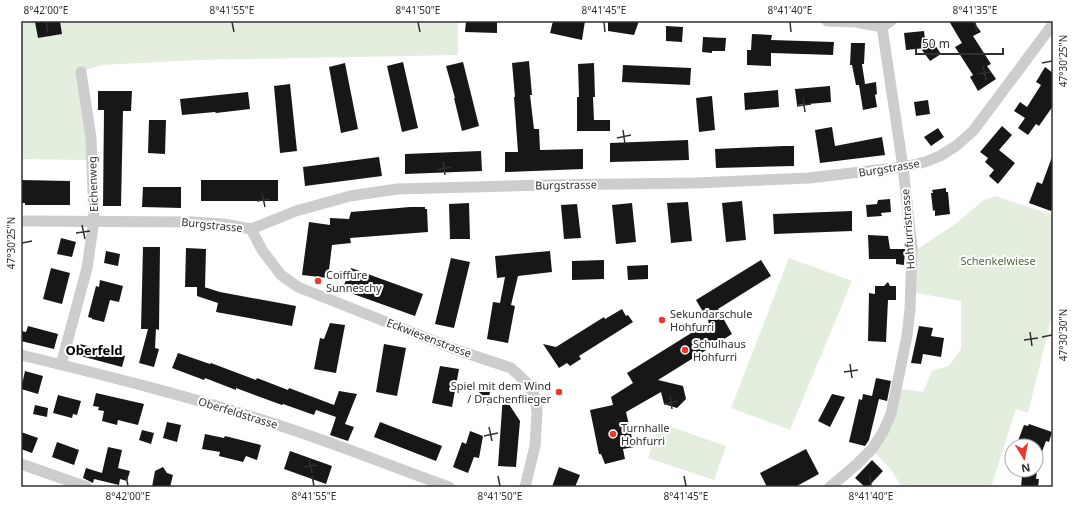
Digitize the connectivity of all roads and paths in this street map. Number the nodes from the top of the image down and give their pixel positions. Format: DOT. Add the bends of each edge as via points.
graph roads {
  1 [pos="827,21"];
  2 [pos="887,24"];
  3 [pos="1053,24"];
  4 [pos="81,72"];
  5 [pos="903,167"];
  6 [pos="94,220"];
  7 [pos="21,221"];
  8 [pos="251,229"];
  9 [pos="21,355"];
  10 [pos="61,365"];
  11 [pos="21,464"];
  12 [pos="87,487"];
  13 [pos="449,487"];
  14 [pos="525,487"];
  15 [pos="830,487"];
  1 -- 2 [label="street, Hohfurristrasse"];
  2 -- 5 [label="street, Hohfurristrasse"];
  3 -- 5 [label="street, Burgstrasse" via="973,131 940,156"];
  4 -- 6 [label="street, Eichenweg" via="91,138"];
  5 -- 8 [label="street, Burgstrasse" via="809,178 696,183 397,189 350,196"];
  5 -- 15 [label="street, Hohfurristrasse" via="912,248 911,292 907,336 897,388 891,414 872,449"];
  6 -- 7 [label="street, Burgstrasse"];
  6 -- 8 [label="street, Burgstrasse" via="192,222"];
  6 -- 10 [label="street, Eichenweg" via="87,268"];
  8 -- 14 [label="street, Eckwiesenstrasse" via="262,250 281,275 298,287 457,350 511,368 526,382 535,397 537,414 535,446"];
  9 -- 10 [label="street, Oberfeldstrasse"];
  10 -- 13 [label="street, Oberfeldstrasse" via="198,400 282,426"];
  11 -- 12 [label="street"];
}
